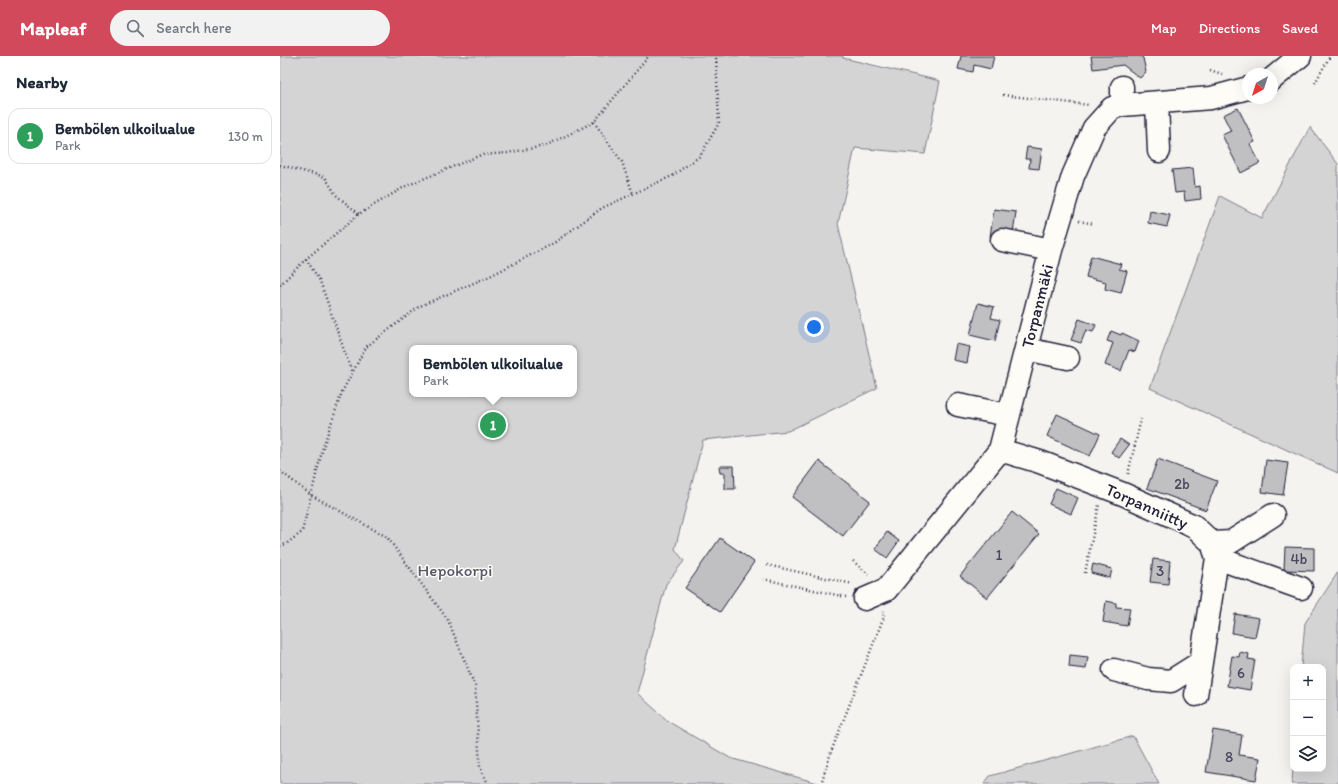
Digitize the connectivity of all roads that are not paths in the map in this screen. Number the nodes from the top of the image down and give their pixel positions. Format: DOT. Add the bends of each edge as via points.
graph roads {
  1 [pos="1300,56"];
  2 [pos="1278,74"];
  3 [pos="1242,91"];
  4 [pos="1157,103"];
  5 [pos="1159,151"];
  6 [pos="1002,240"];
  7 [pos="1050,250"];
  8 [pos="1026,349"];
  9 [pos="1068,358"];
  10 [pos="958,405"];
  11 [pos="1008,415"];
  12 [pos="1000,450"];
  13 [pos="1273,515"];
  14 [pos="1214,551"];
  15 [pos="1301,588"];
  16 [pos="865,599"];
  17 [pos="1201,662"];
  18 [pos="1114,670"];
  19 [pos="1196,695"];
  1 -- 2 [label="street"];
  3 -- 4 [label="street" via="1212,106"];
  4 -- 5 [label="street"];
  4 -- 7 [label="street, Torpanmäki" via="1119,100 1094,128 1073,176"];
  6 -- 7 [label="street"];
  7 -- 8 [label="street, Torpanmäki"];
  8 -- 9 [label="street"];
  8 -- 11 [label="street, Torpanmäki"];
  10 -- 11 [label="street"];
  11 -- 12 [label="street, Torpanmäki"];
  12 -- 14 [label="street, Torpanniitty" via="1040,462 1194,526"];
  12 -- 16 [label="street, Torpanmäki" via="886,590"];
  13 -- 14 [label="street"];
  14 -- 15 [label="street"];
  14 -- 17 [label="street"];
  17 -- 18 [label="street" via="1172,681 1148,679"];
  17 -- 19 [label="street"];
}
